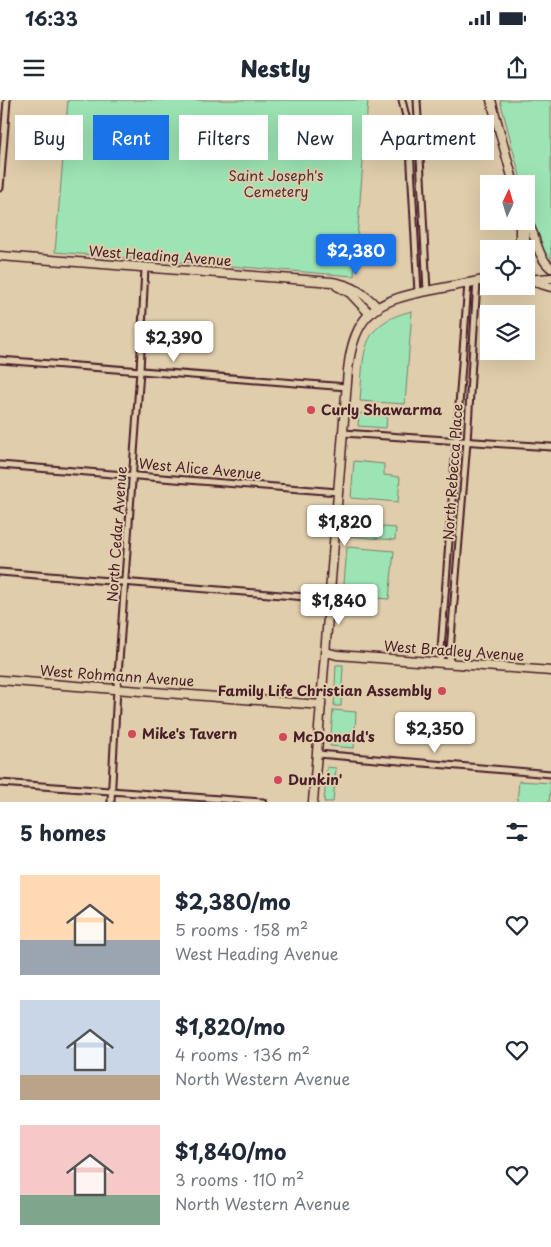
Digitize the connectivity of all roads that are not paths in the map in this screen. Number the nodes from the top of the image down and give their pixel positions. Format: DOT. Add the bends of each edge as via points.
graph roads {
  1 [pos="7,100"];
  2 [pos="402,100"];
  3 [pos="417,100"];
  4 [pos="491,100"];
  5 [pos="512,175"];
  6 [pos="0,188"];
  7 [pos="532,230"];
  8 [pos="0,256"];
  9 [pos="145,268"];
  10 [pos="551,268"];
  11 [pos="551,278"];
  12 [pos="535,279"];
  13 [pos="480,280"];
  14 [pos="477,281"];
  15 [pos="535,282"];
  16 [pos="468,283"];
  17 [pos="551,287"];
  18 [pos="427,292"];
  19 [pos="418,293"];
  20 [pos="374,311"];
  21 [pos="0,360"];
  22 [pos="140,370"];
  23 [pos="347,387"];
  24 [pos="343,433"];
  25 [pos="457,441"];
  26 [pos="467,442"];
  27 [pos="551,447"];
  28 [pos="0,465"];
  29 [pos="132,475"];
  30 [pos="338,492"];
  31 [pos="0,572"];
  32 [pos="124,582"];
  33 [pos="330,599"];
  34 [pos="326,652"];
  35 [pos="440,663"];
  36 [pos="449,663"];
  37 [pos="551,671"];
  38 [pos="0,680"];
  39 [pos="117,689"];
  40 [pos="321,705"];
  41 [pos="318,754"];
  42 [pos="551,774"];
  43 [pos="0,783"];
  44 [pos="112,792"];
  45 [pos="111,802"];
  46 [pos="263,802"];
  47 [pos="313,802"];
  1 -- 6 [label="street"];
  2 -- 19 [label="street" via="409,129"];
  3 -- 18 [label="street"];
  4 -- 5 [label="street"];
  7 -- 10 [label="street" via="542,257"];
  8 -- 9 [label="street, West Heading Avenue"];
  9 -- 20 [label="street, West Heading Avenue" via="318,281 346,290"];
  9 -- 22 [label="street, North Cedar Avenue"];
  11 -- 12 [label="street"];
  13 -- 14 [label="street"];
  14 -- 16 [label="street"];
  14 -- 26 [label="street, North Rebecca Place"];
  15 -- 17 [label="street"];
  16 -- 18 [label="street"];
  16 -- 25 [label="street, North Rebecca Place"];
  18 -- 19 [label="street"];
  19 -- 20 [label="street" via="385,302"];
  20 -- 23 [label="street" via="352,343"];
  21 -- 22 [label="street"];
  22 -- 23 [label="street"];
  22 -- 29 [label="street, North Cedar Avenue"];
  23 -- 24 [label="street"];
  24 -- 25 [label="street"];
  24 -- 30 [label="street"];
  25 -- 26 [label="street"];
  25 -- 35 [label="street, North Rebecca Place"];
  26 -- 27 [label="street"];
  26 -- 36 [label="street, North Rebecca Place"];
  28 -- 29 [label="street, West Alice Avenue"];
  29 -- 30 [label="street, West Alice Avenue"];
  29 -- 32 [label="street, North Cedar Avenue"];
  30 -- 33 [label="street"];
  31 -- 32 [label="street"];
  32 -- 33 [label="street"];
  32 -- 39 [label="street, North Cedar Avenue"];
  33 -- 34 [label="street"];
  34 -- 35 [label="street, West Bradley Avenue"];
  34 -- 40 [label="street"];
  35 -- 36 [label="street, West Bradley Avenue"];
  36 -- 37 [label="street, West Bradley Avenue"];
  38 -- 39 [label="street, West Rohmann Avenue"];
  39 -- 40 [label="street, West Rohmann Avenue"];
  39 -- 44 [label="street, North Cedar Avenue"];
  40 -- 41 [label="street"];
  41 -- 42 [label="street"];
  41 -- 47 [label="street"];
  43 -- 44 [label="street"];
  44 -- 45 [label="street, North Cedar Avenue"];
  44 -- 46 [label="street"];
}
